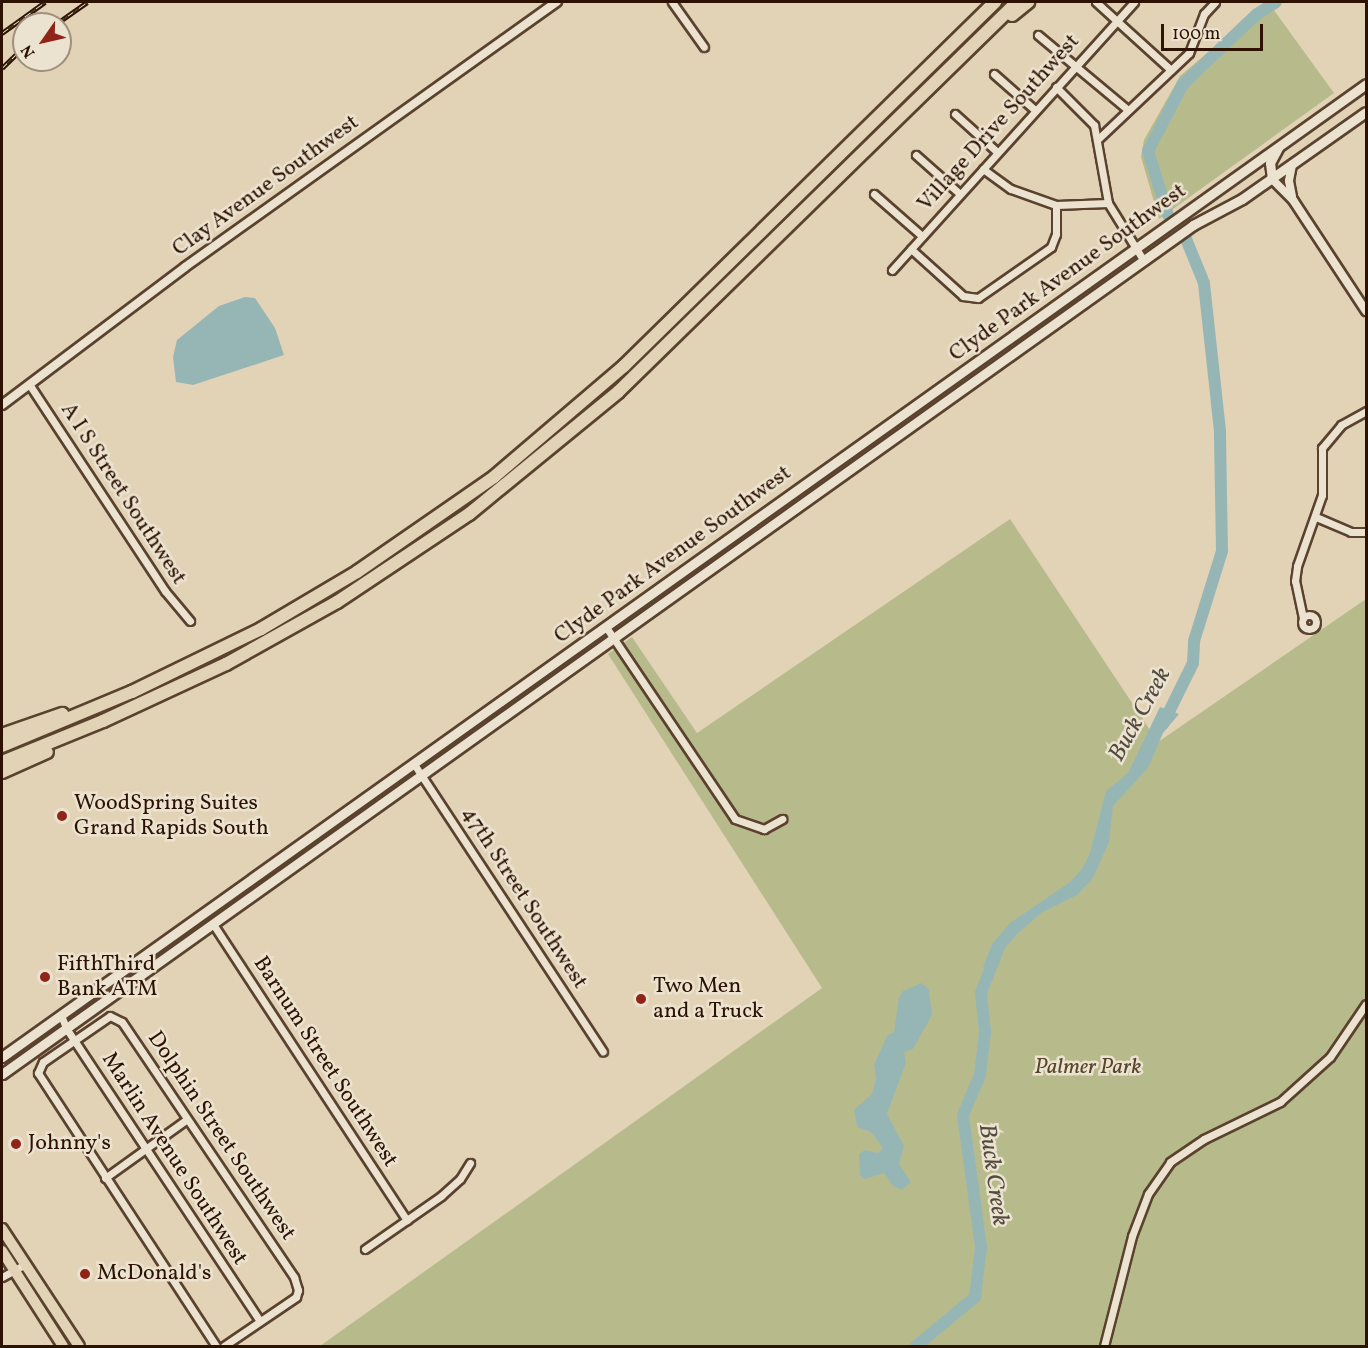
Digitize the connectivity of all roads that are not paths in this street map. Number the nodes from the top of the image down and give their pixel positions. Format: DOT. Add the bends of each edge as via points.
graph roads {
  1 [pos="557,2"];
  2 [pos="672,2"];
  3 [pos="995,2"];
  4 [pos="1017,2"];
  5 [pos="1028,2"];
  6 [pos="1096,2"];
  7 [pos="1134,2"];
  8 [pos="1215,2"];
  9 [pos="1117,20"];
  10 [pos="1038,34"];
  11 [pos="704,47"];
  12 [pos="1076,65"];
  13 [pos="1171,70"];
  14 [pos="994,74"];
  15 [pos="941,77"];
  16 [pos="1366,84"];
  17 [pos="1056,87"];
  18 [pos="1035,110"];
  19 [pos="1128,110"];
  20 [pos="1366,112"];
  21 [pos="955,114"];
  22 [pos="1098,139"];
  23 [pos="1281,144"];
  24 [pos="997,152"];
  25 [pos="916,155"];
  26 [pos="1292,165"];
  27 [pos="983,169"];
  28 [pos="1272,178"];
  29 [pos="874,194"];
  30 [pos="959,194"];
  31 [pos="1293,200"];
  32 [pos="1108,203"];
  33 [pos="1056,205"];
  34 [pos="922,236"];
  35 [pos="910,249"];
  36 [pos="1135,249"];
  37 [pos="1144,261"];
  38 [pos="892,270"];
  39 [pos="1366,311"];
  40 [pos="970,368"];
  41 [pos="978,379"];
  42 [pos="29,384"];
  43 [pos="2,405"];
  44 [pos="1366,411"];
  45 [pos="818,476"];
  46 [pos="826,488"];
  47 [pos="1316,517"];
  48 [pos="1366,532"];
  49 [pos="663,587"];
  50 [pos="671,599"];
  51 [pos="1303,618"];
  52 [pos="190,621"];
  53 [pos="606,627"];
  54 [pos="614,639"];
  55 [pos="182,686"];
  56 [pos="132,692"];
  57 [pos="2,735"];
  58 [pos="2,746"];
  59 [pos="2,762"];
  60 [pos="414,764"];
  61 [pos="2,772"];
  62 [pos="422,776"];
  63 [pos="783,819"];
  64 [pos="305,841"];
  65 [pos="289,871"];
  66 [pos="213,924"];
  67 [pos="1366,1004"];
  68 [pos="62,1015"];
  69 [pos="66,1028"];
  70 [pos="74,1040"];
  71 [pos="603,1052"];
  72 [pos="2,1057"];
  73 [pos="2,1074"];
  74 [pos="187,1119"];
  75 [pos="146,1148"];
  76 [pos="470,1163"];
  77 [pos="105,1178"];
  78 [pos="407,1220"];
  79 [pos="2,1229"];
  80 [pos="365,1249"];
  81 [pos="2,1251"];
  82 [pos="25,1264"];
  83 [pos="14,1270"];
  84 [pos="2,1278"];
  85 [pos="260,1321"];
  86 [pos="63,1347"];
  87 [pos="79,1347"];
  88 [pos="216,1347"];
  89 [pos="224,1347"];
  90 [pos="1104,1347"];
  1 -- 42 [label="street, Clay Avenue Southwest"];
  2 -- 11 [label="street"];
  3 -- 56 [label="highway" via="632,359 519,457 437,519 333,587 237,642"];
  4 -- 15 [label="highway"];
  5 -- 15 [label="highway"];
  6 -- 9 [label="street"];
  7 -- 9 [label="street, Village Drive Southwest"];
  8 -- 13 [label="street" via="1204,14 1191,51"];
  9 -- 12 [label="street, Village Drive Southwest"];
  9 -- 13 [label="street"];
  10 -- 12 [label="street"];
  12 -- 17 [label="street, Village Drive Southwest"];
  12 -- 19 [label="street"];
  13 -- 19 [label="street"];
  14 -- 18 [label="street"];
  15 -- 55 [label="highway" via="673,339 543,456 384,572 271,640"];
  16 -- 23 [label="main road, Clyde Park Avenue Southwest"];
  17 -- 18 [label="street, Village Drive Southwest"];
  17 -- 22 [label="street" via="1089,118"];
  18 -- 24 [label="street, Village Drive Southwest"];
  19 -- 22 [label="street"];
  20 -- 26 [label="main road, Clyde Park Avenue Southwest"];
  21 -- 24 [label="street"];
  22 -- 32 [label="street" via="1099,167"];
  23 -- 28 [label="main road" via="1270,163"];
  23 -- 36 [label="main road, Clyde Park Avenue Southwest"];
  24 -- 27 [label="street, Village Drive Southwest"];
  25 -- 30 [label="street"];
  26 -- 28 [label="main road, Clyde Park Avenue Southwest"];
  26 -- 31 [label="street" via="1288,181"];
  27 -- 30 [label="street, Village Drive Southwest"];
  27 -- 33 [label="street" via="1011,189"];
  28 -- 31 [label="street"];
  28 -- 37 [label="main road, Clyde Park Avenue Southwest" via="1193,225"];
  29 -- 34 [label="street"];
  30 -- 34 [label="street, Village Drive Southwest"];
  31 -- 39 [label="street"];
  32 -- 33 [label="street"];
  32 -- 36 [label="street"];
  33 -- 35 [label="street" via="1056,234 1051,247 978,298 963,296"];
  34 -- 35 [label="street, Village Drive Southwest"];
  35 -- 38 [label="street, Village Drive Southwest"];
  36 -- 37 [label="street"];
  36 -- 40 [label="main road, Clyde Park Avenue Southwest"];
  37 -- 41 [label="main road, Clyde Park Avenue Southwest"];
  40 -- 41 [label="main road"];
  40 -- 45 [label="main road, Clyde Park Avenue Southwest"];
  41 -- 46 [label="main road, Clyde Park Avenue Southwest"];
  42 -- 43 [label="street, Clay Avenue Southwest"];
  42 -- 52 [label="street, A I S Street Southwest" via="165,591"];
  44 -- 47 [label="street" via="1341,425 1322,448 1322,495"];
  45 -- 46 [label="main road"];
  45 -- 49 [label="main road, Clyde Park Avenue Southwest"];
  46 -- 50 [label="main road, Clyde Park Avenue Southwest"];
  47 -- 48 [label="street" via="1351,532"];
  47 -- 51 [label="street" via="1295,581"];
  49 -- 50 [label="main road"];
  49 -- 53 [label="main road, Clyde Park Avenue Southwest"];
  50 -- 54 [label="main road, Clyde Park Avenue Southwest"];
  53 -- 54 [label="street"];
  53 -- 60 [label="main road, Clyde Park Avenue Southwest"];
  54 -- 62 [label="main road, Clyde Park Avenue Southwest"];
  54 -- 63 [label="street" via="735,819 764,829"];
  55 -- 59 [label="highway"];
  55 -- 61 [label="highway"];
  56 -- 57 [label="highway"];
  56 -- 58 [label="highway"];
  60 -- 62 [label="street, 47th Street Southwest"];
  60 -- 64 [label="main road, Clyde Park Avenue Southwest"];
  62 -- 65 [label="main road, Clyde Park Avenue Southwest"];
  62 -- 71 [label="street, 47th Street Southwest"];
  64 -- 65 [label="main road" via="285,861"];
  64 -- 68 [label="main road, Clyde Park Avenue Southwest"];
  65 -- 66 [label="main road, Clyde Park Avenue Southwest"];
  66 -- 69 [label="main road, Clyde Park Avenue Southwest"];
  66 -- 78 [label="street, Barnum Street Southwest"];
  67 -- 90 [label="street" via="1330,1057 1280,1102 1204,1139 1170,1162 1148,1194 1132,1236"];
  68 -- 69 [label="street, Marlin Avenue Southwest"];
  68 -- 72 [label="main road, Clyde Park Avenue Southwest"];
  69 -- 70 [label="street, Marlin Avenue Southwest"];
  69 -- 73 [label="main road, Clyde Park Avenue Southwest"];
  70 -- 74 [label="street, Dolphin Street Southwest" via="107,1017 117,1017"];
  70 -- 75 [label="street, Marlin Avenue Southwest"];
  70 -- 77 [label="street" via="37,1070"];
  74 -- 75 [label="street"];
  74 -- 85 [label="street, Dolphin Street Southwest" via="294,1277 298,1290"];
  75 -- 77 [label="street"];
  75 -- 85 [label="street, Marlin Avenue Southwest"];
  76 -- 78 [label="street" via="454,1185"];
  77 -- 88 [label="street"];
  78 -- 80 [label="street"];
  79 -- 82 [label="main road"];
  81 -- 83 [label="main road"];
  82 -- 83 [label="street"];
  82 -- 87 [label="main road"];
  83 -- 84 [label="street"];
  83 -- 86 [label="main road"];
  85 -- 89 [label="street"];
}
